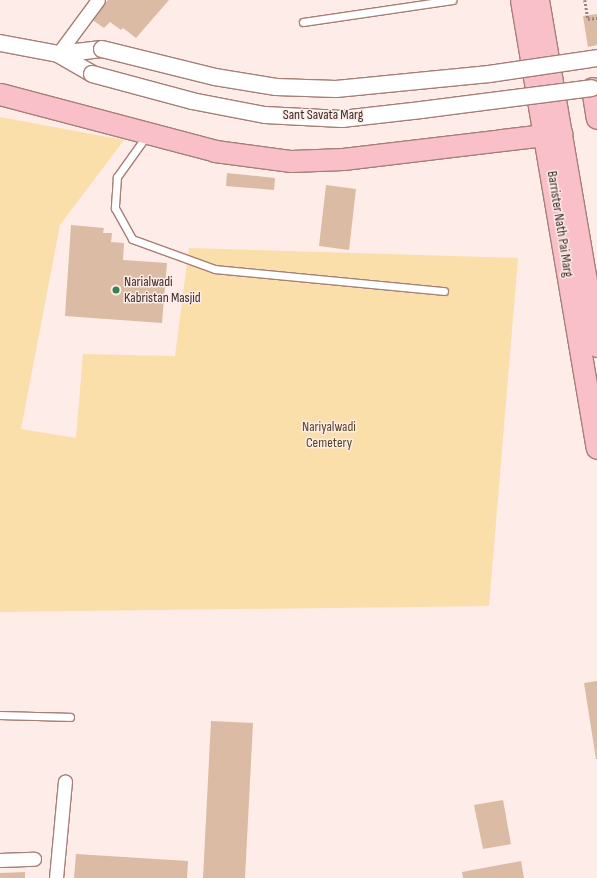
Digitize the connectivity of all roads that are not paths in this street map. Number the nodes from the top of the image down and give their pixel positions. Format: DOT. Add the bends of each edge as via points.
graph roads {
  1 [pos="98,0"];
  2 [pos="452,0"];
  3 [pos="521,0"];
  4 [pos="538,0"];
  5 [pos="303,22"];
  6 [pos="0,43"];
  7 [pos="58,54"];
  8 [pos="597,58"];
  9 [pos="594,87"];
  10 [pos="0,94"];
  11 [pos="597,118"];
  12 [pos="148,133"];
  13 [pos="553,135"];
  14 [pos="444,290"];
  15 [pos="597,346"];
  16 [pos="597,448"];
  17 [pos="0,715"];
  18 [pos="70,717"];
  19 [pos="64,781"];
  20 [pos="34,859"];
  21 [pos="0,860"];
  22 [pos="56,878"];
  1 -- 7 [label="street"];
  2 -- 5 [label="lane"];
  3 -- 13 [label="main road, Barrister Nath Pai Marg"];
  4 -- 13 [label="main road, Barrister Nath Pai Marg"];
  6 -- 7 [label="street, Sant Savata Marg"];
  7 -- 8 [label="street, Sant Savata Marg, bridge" via="102,49 215,77 268,86 336,89 489,74"];
  7 -- 9 [label="street, Sant Savata Marg, bridge" via="92,74 192,101 265,115 342,118"];
  9 -- 11 [label="main road"];
  10 -- 12 [label="main road"];
  12 -- 13 [label="main road" via="215,151 292,162 343,159"];
  12 -- 14 [label="lane" via="117,177 115,208 132,239 214,269"];
  13 -- 15 [label="main road, Barrister Nath Pai Marg"];
  13 -- 16 [label="main road, Barrister Nath Pai Marg"];
  17 -- 18 [label="lane"];
  19 -- 22 [label="street"];
  20 -- 21 [label="street"];
}
